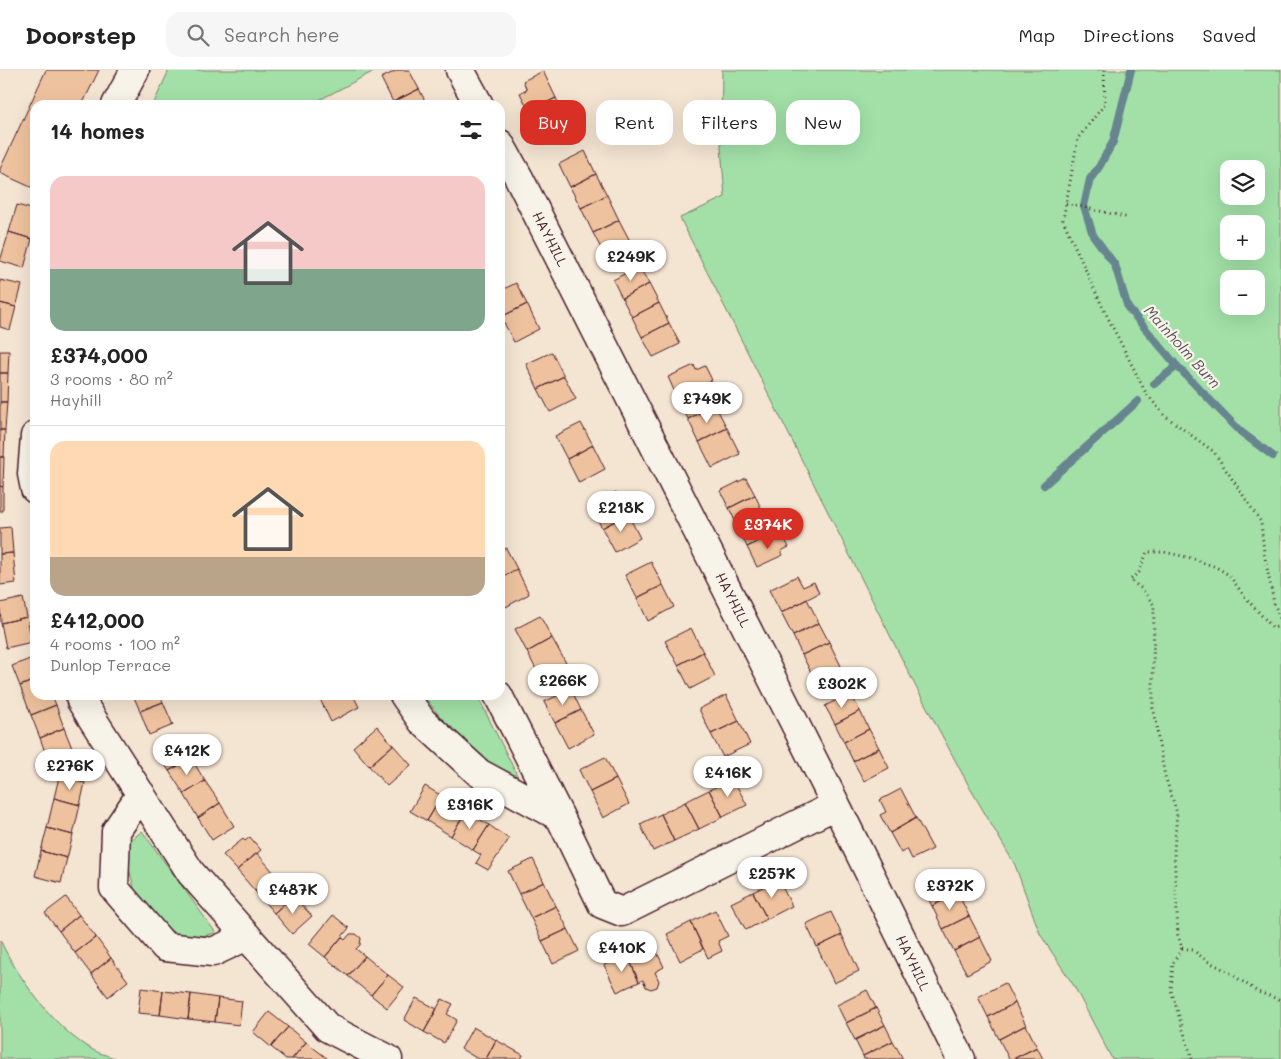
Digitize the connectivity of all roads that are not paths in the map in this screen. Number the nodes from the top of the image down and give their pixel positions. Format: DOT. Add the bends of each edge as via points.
graph roads {
  1 [pos="134,70"];
  2 [pos="460,70"];
  3 [pos="119,100"];
  4 [pos="476,100"];
  5 [pos="505,166"];
  6 [pos="509,183"];
  7 [pos="82,700"];
  8 [pos="407,700"];
  9 [pos="501,700"];
  10 [pos="141,794"];
  11 [pos="836,805"];
  12 [pos="560,817"];
  13 [pos="247,936"];
  14 [pos="388,1059"];
  15 [pos="961,1059"];
  1 -- 3 [label="street"];
  2 -- 4 [label="street"];
  5 -- 6 [label="street, HAYHILL"];
  6 -- 11 [label="street, HAYHILL"];
  7 -- 10 [label="street"];
  8 -- 12 [label="street" via="422,721 479,773"];
  9 -- 12 [label="street"];
  10 -- 13 [label="street" via="191,873"];
  10 -- 13 [label="street" via="116,831 114,888 165,947 213,952"];
  11 -- 12 [label="street" via="622,912 602,904"];
  11 -- 15 [label="street, HAYHILL"];
  13 -- 14 [label="street" via="328,1028"];
}
